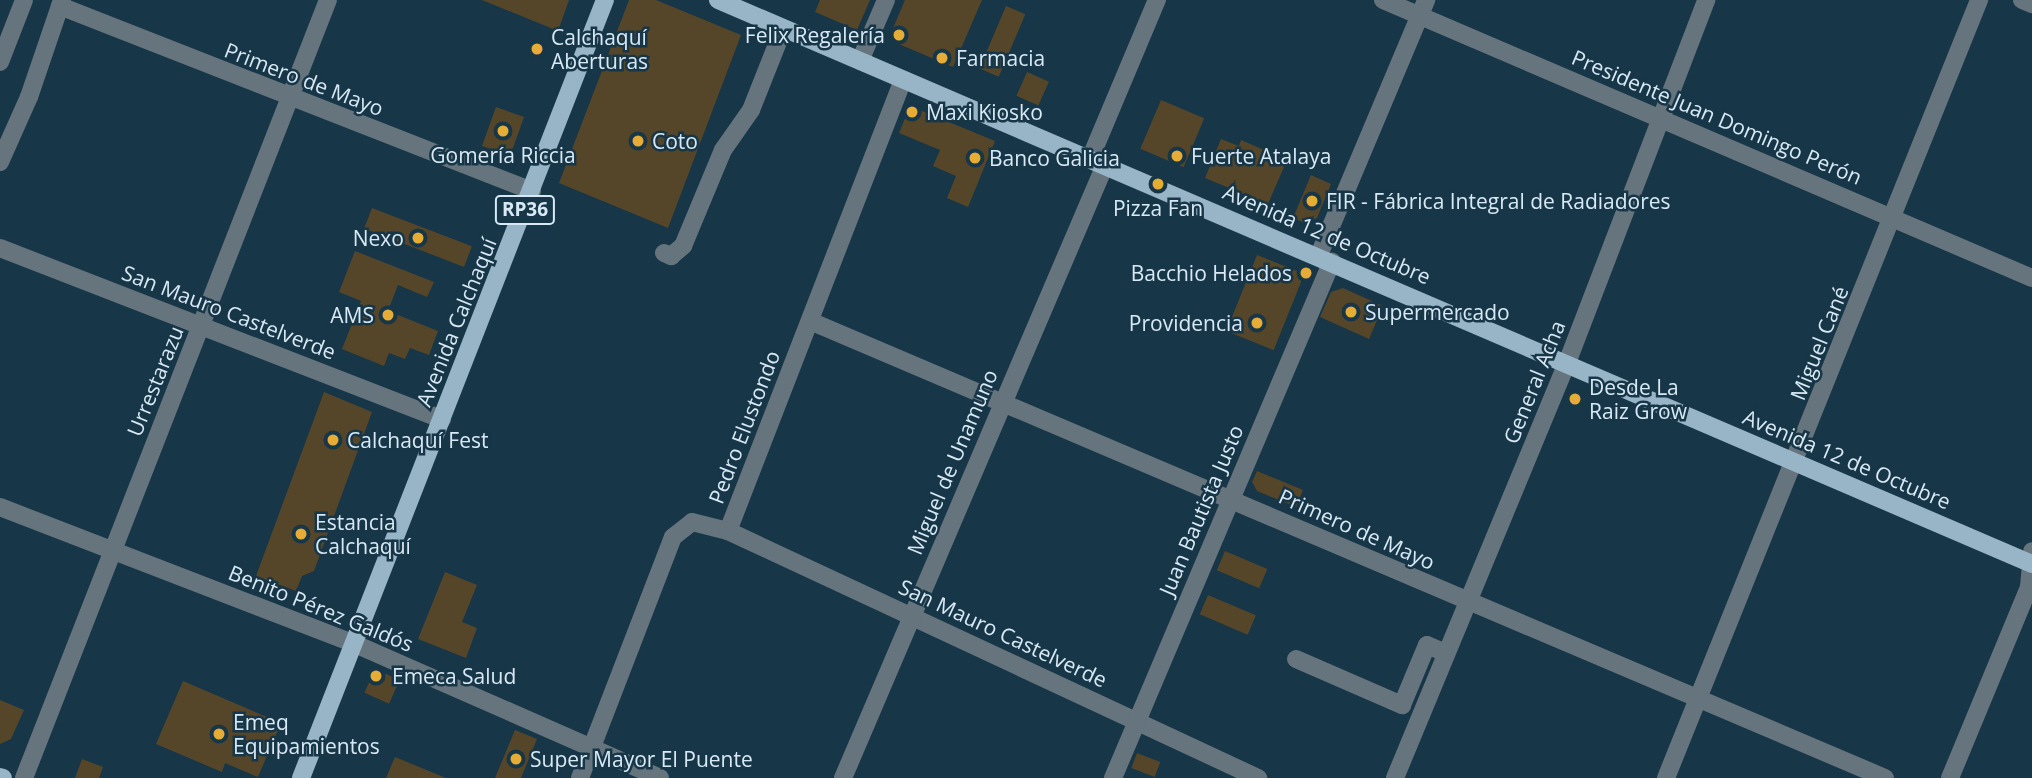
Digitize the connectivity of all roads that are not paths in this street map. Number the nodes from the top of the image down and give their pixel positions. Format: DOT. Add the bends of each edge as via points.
graph roads {
  1 [pos="24,0"];
  2 [pos="328,0"];
  3 [pos="606,0"];
  4 [pos="718,0"];
  5 [pos="886,0"];
  6 [pos="1157,0"];
  7 [pos="1383,0"];
  8 [pos="1706,0"];
  9 [pos="1979,0"];
  10 [pos="2022,0"];
  11 [pos="61,3"];
  12 [pos="2032,4"];
  13 [pos="1423,8"];
  14 [pos="783,29"];
  15 [pos="860,61"];
  16 [pos="0,62"];
  17 [pos="903,80"];
  18 [pos="289,99"];
  19 [pos="1660,117"];
  20 [pos="0,162"];
  21 [pos="1098,162"];
  22 [pos="533,191"];
  23 [pos="1893,217"];
  24 [pos="0,248"];
  25 [pos="664,253"];
  26 [pos="1326,258"];
  27 [pos="2032,278"];
  28 [pos="810,321"];
  29 [pos="201,325"];
  30 [pos="1567,363"];
  31 [pos="1001,403"];
  32 [pos="442,419"];
  33 [pos="1796,462"];
  34 [pos="1230,499"];
  35 [pos="0,507"];
  36 [pos="728,531"];
  37 [pos="113,550"];
  38 [pos="2031,559"];
  39 [pos="1468,602"];
  40 [pos="912,615"];
  41 [pos="355,644"];
  42 [pos="1447,653"];
  43 [pos="1296,659"];
  44 [pos="1699,698"];
  45 [pos="1138,720"];
  46 [pos="592,748"];
  47 [pos="24,778"];
  48 [pos="301,778"];
  49 [pos="580,778"];
  50 [pos="660,778"];
  51 [pos="843,778"];
  52 [pos="1113,778"];
  53 [pos="1258,778"];
  54 [pos="1395,778"];
  55 [pos="1665,778"];
  56 [pos="1885,778"];
  57 [pos="1950,778"];
  1 -- 16 [label="street"];
  2 -- 18 [label="street, Urrestarazu"];
  3 -- 22 [label="main road, Avenida Calchaquí / RP36"];
  4 -- 14 [label="main road, Avenida 12 de Octubre"];
  5 -- 15 [label="street"];
  6 -- 21 [label="street, Miguel de Unamuno"];
  7 -- 13 [label="street, Presidente Juan Domingo Perón"];
  8 -- 19 [label="street, General Acha"];
  9 -- 23 [label="street, Miguel Cané"];
  10 -- 12 [label="street"];
  11 -- 18 [label="street, Primero de Mayo"];
  11 -- 20 [label="street" via="29,97"];
  13 -- 19 [label="street, Presidente Juan Domingo Perón"];
  13 -- 26 [label="street, Juan Bautista Justo"];
  14 -- 15 [label="main road, Avenida 12 de Octubre"];
  14 -- 25 [label="street" via="751,110 723,149 683,246 671,256"];
  15 -- 17 [label="main road, Avenida 12 de Octubre"];
  17 -- 21 [label="main road, Avenida 12 de Octubre"];
  17 -- 28 [label="street, Pedro Elustondo"];
  18 -- 22 [label="street, Primero de Mayo"];
  18 -- 29 [label="street, Urrestarazu"];
  19 -- 23 [label="street, Presidente Juan Domingo Perón"];
  19 -- 30 [label="street, General Acha"];
  21 -- 26 [label="main road, Avenida 12 de Octubre"];
  21 -- 31 [label="street, Miguel de Unamuno"];
  22 -- 32 [label="main road, Avenida Calchaquí / RP36"];
  23 -- 27 [label="street, Presidente Juan Domingo Perón"];
  23 -- 33 [label="street, Miguel Cané"];
  24 -- 29 [label="street, San Mauro Castelverde"];
  26 -- 30 [label="main road, Avenida 12 de Octubre"];
  26 -- 34 [label="street, Juan Bautista Justo"];
  28 -- 31 [label="street, Primero de Mayo"];
  28 -- 36 [label="street, Pedro Elustondo"];
  29 -- 32 [label="street, San Mauro Castelverde"];
  29 -- 37 [label="street, Urrestarazu"];
  30 -- 33 [label="main road, Avenida 12 de Octubre"];
  30 -- 39 [label="street, General Acha"];
  31 -- 34 [label="street, Primero de Mayo"];
  31 -- 40 [label="street, Miguel de Unamuno"];
  32 -- 41 [label="main road, Avenida Calchaquí / RP36"];
  33 -- 38 [label="main road, Avenida 12 de Octubre"];
  33 -- 44 [label="street, Miguel Cané"];
  34 -- 39 [label="street, Primero de Mayo"];
  34 -- 45 [label="street, Juan Bautista Justo"];
  35 -- 37 [label="street, Benito Pérez Galdós"];
  36 -- 40 [label="street, San Mauro Castelverde"];
  36 -- 46 [label="street, Pedro Elustondo" via="692,522 677,529"];
  37 -- 41 [label="street, Benito Pérez Galdós"];
  37 -- 47 [label="street, Urrestarazu"];
  38 -- 57 [label="street" via="2029,587"];
  39 -- 42 [label="street, General Acha"];
  39 -- 44 [label="street, Primero de Mayo"];
  40 -- 45 [label="street, San Mauro Castelverde"];
  40 -- 51 [label="street, Miguel de Unamuno"];
  41 -- 46 [label="street, Benito Pérez Galdós"];
  41 -- 48 [label="main road, Avenida Calchaquí / RP36"];
  42 -- 43 [label="street" via="1427,645 1402,705"];
  42 -- 54 [label="street, General Acha"];
  44 -- 55 [label="street, Miguel Cané"];
  44 -- 56 [label="street, Primero de Mayo"];
  45 -- 52 [label="street, Juan Bautista Justo"];
  45 -- 53 [label="street, San Mauro Castelverde"];
  46 -- 49 [label="street, Pedro Elustondo"];
  46 -- 50 [label="street, Benito Pérez Galdós"];
}
